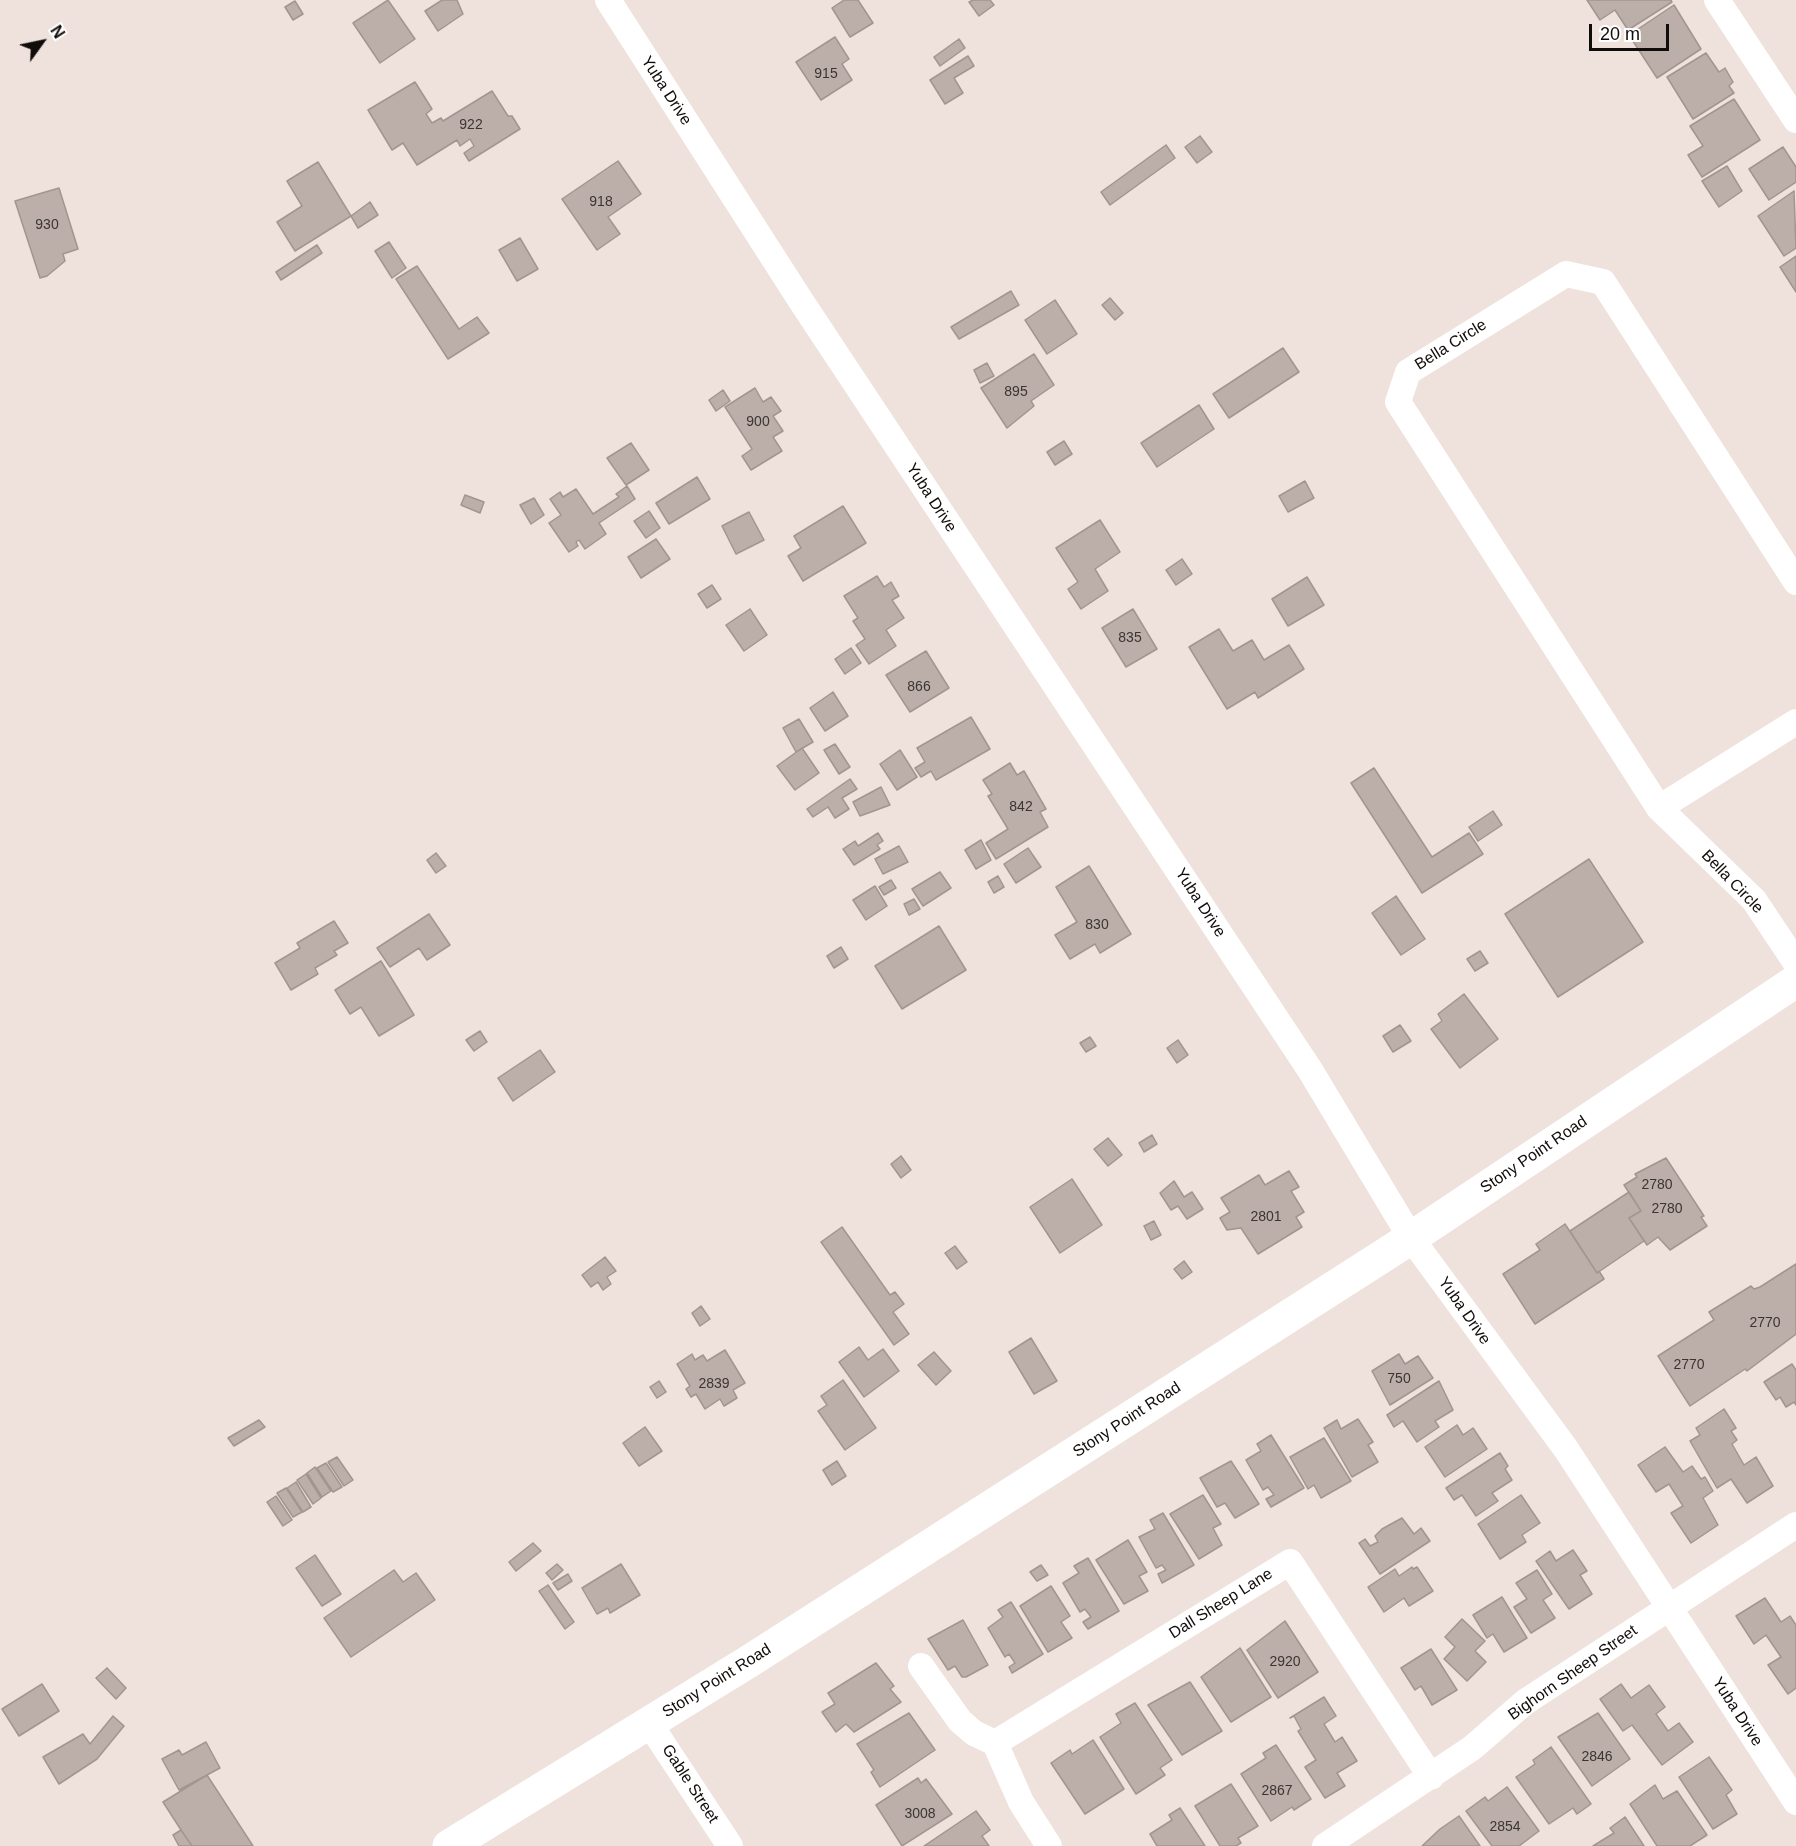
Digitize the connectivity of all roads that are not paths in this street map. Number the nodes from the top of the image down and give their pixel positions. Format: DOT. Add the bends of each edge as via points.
graph roads {
  1 [pos="608,0"];
  2 [pos="1717,0"];
  3 [pos="1796,120"];
  4 [pos="1796,582"];
  5 [pos="1796,722"];
  6 [pos="1659,808"];
  7 [pos="1796,963"];
  8 [pos="1796,981"];
  9 [pos="1411,1238"];
  10 [pos="1796,1525"];
  11 [pos="1669,1608"];
  12 [pos="921,1666"];
  13 [pos="649,1723"];
  14 [pos="995,1743"];
  15 [pos="1431,1777"];
  16 [pos="1796,1802"];
  17 [pos="449,1846"];
  18 [pos="730,1846"];
  19 [pos="1049,1846"];
  20 [pos="1325,1846"];
  1 -- 9 [label="street, Yuba Drive" via="814,321 1310,1070"];
  2 -- 3 [label="street"];
  4 -- 6 [label="street, Bella Circle" via="1603,282 1566,274 1407,372 1398,402"];
  5 -- 6 [label="street"];
  6 -- 7 [label="street, Bella Circle" via="1754,900"];
  8 -- 9 [label="main road, Stony Point Road"];
  9 -- 11 [label="street, Yuba Drive" via="1560,1441"];
  9 -- 13 [label="main road, Stony Point Road"];
  10 -- 11 [label="street, Bighorn Sheep Street"];
  11 -- 15 [label="street, Bighorn Sheep Street" via="1525,1702"];
  11 -- 16 [label="street, Yuba Drive"];
  12 -- 14 [label="street" via="960,1721"];
  13 -- 17 [label="main road, Stony Point Road"];
  13 -- 18 [label="street, Gable Street"];
  14 -- 15 [label="street, Dall Sheep Lane" via="1290,1562"];
  14 -- 19 [label="street" via="1021,1802"];
  15 -- 20 [label="street, Bighorn Sheep Street"];
}
